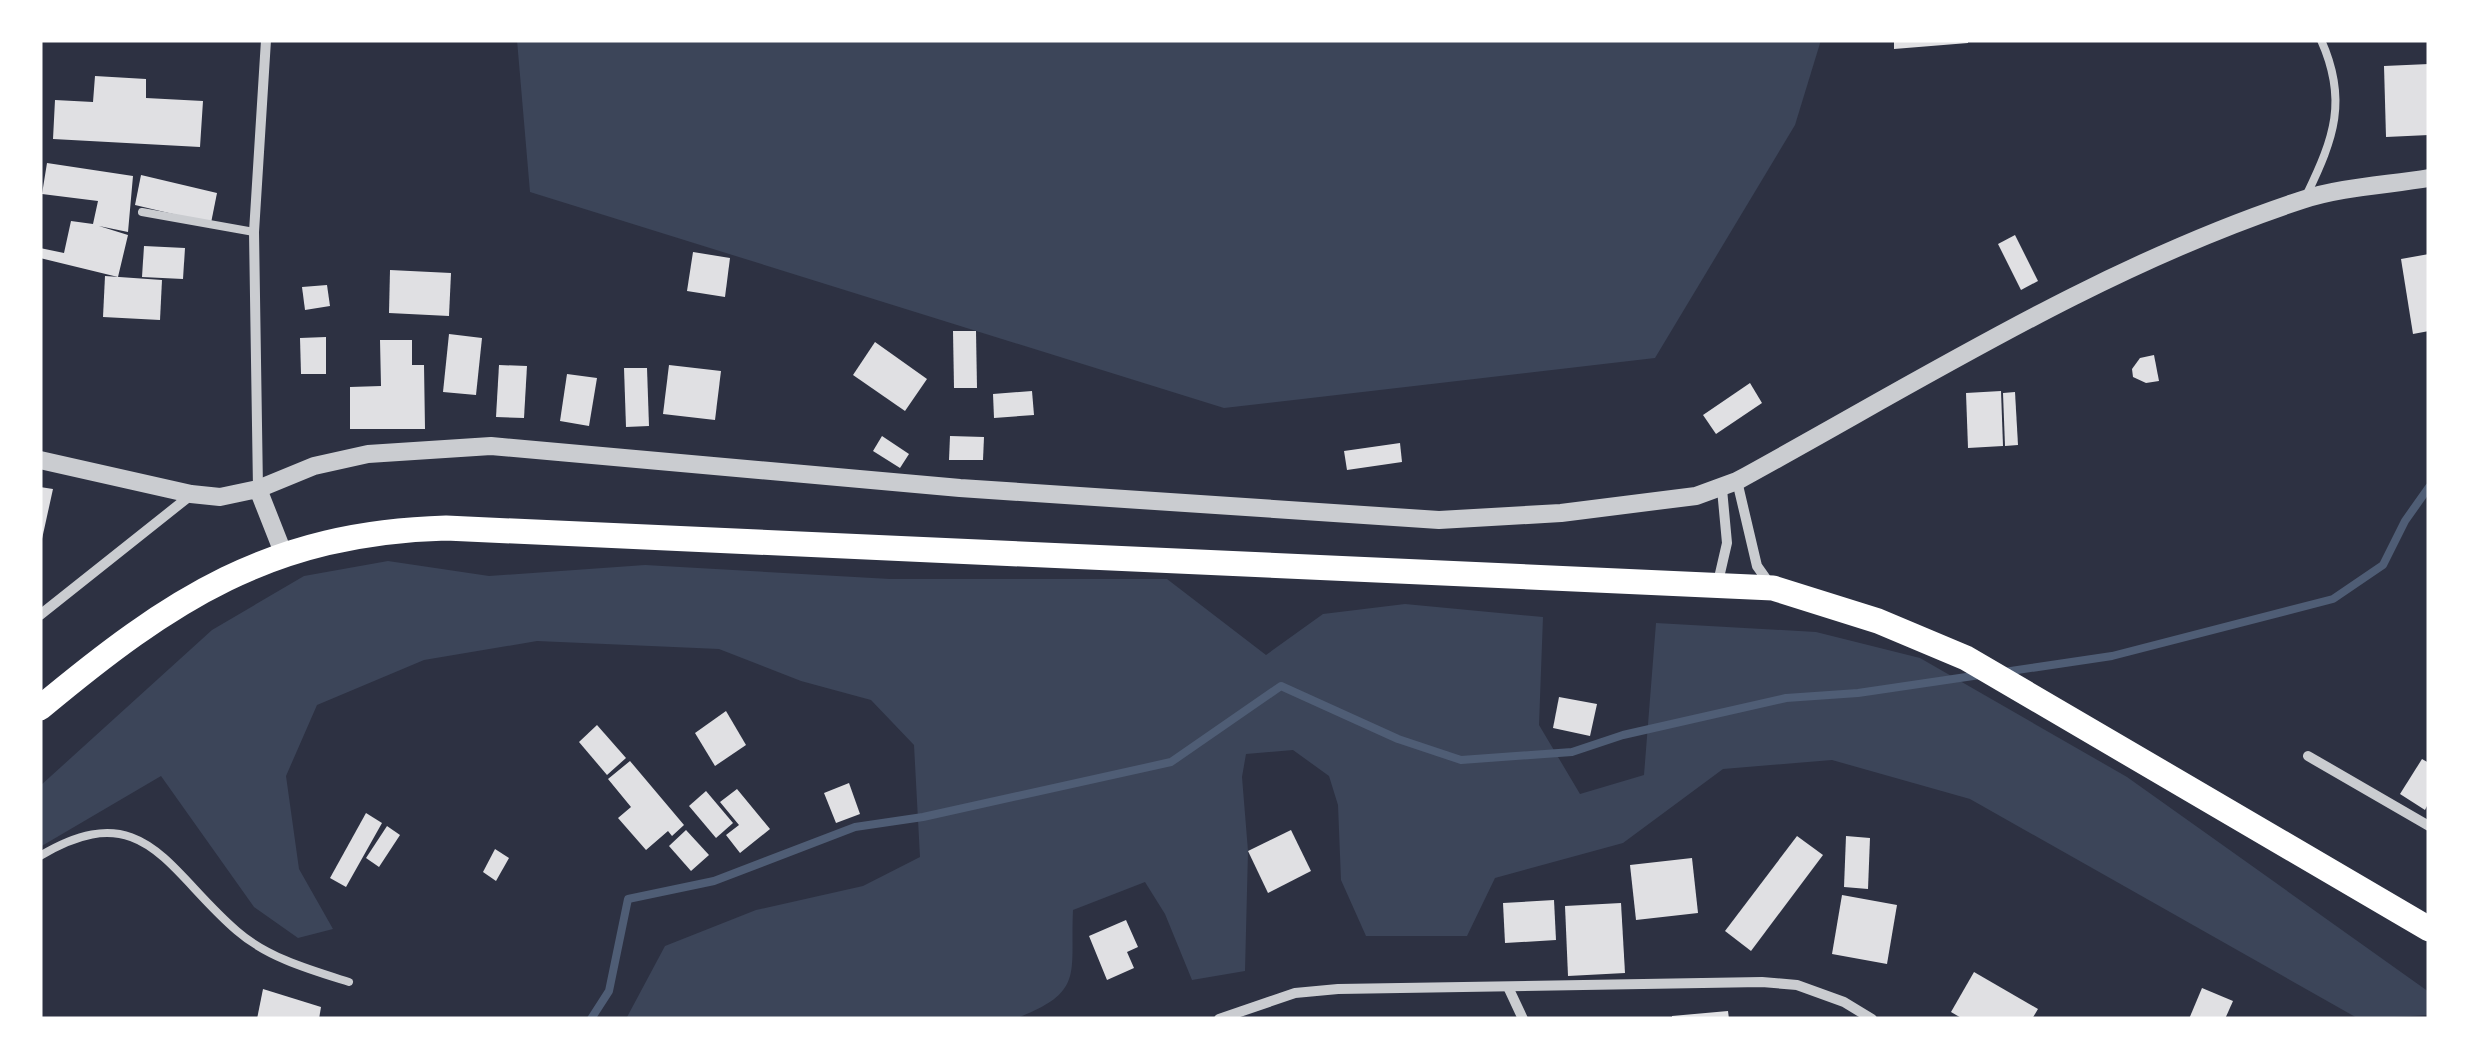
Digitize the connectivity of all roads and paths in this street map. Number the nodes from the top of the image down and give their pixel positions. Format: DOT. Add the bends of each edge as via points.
graph roads {
  1 [pos="266,40"];
  2 [pos="2321,40"];
  3 [pos="2429,178"];
  4 [pos="2306,198"];
  5 [pos="142,212"];
  6 [pos="254,232"];
  7 [pos="40,460"];
  8 [pos="1730,485"];
  9 [pos="258,489"];
  10 [pos="192,494"];
  11 [pos="284,556"];
  12 [pos="1718,583"];
  13 [pos="1773,588"];
  14 [pos="40,615"];
  15 [pos="40,708"];
  16 [pos="2308,756"];
  17 [pos="2429,826"];
  18 [pos="40,856"];
  19 [pos="2429,930"];
  20 [pos="349,982"];
  21 [pos="1508,987"];
  22 [pos="1219,1019"];
  23 [pos="1523,1019"];
  24 [pos="1872,1019"];
  1 -- 6 [label="street"];
  2 -- 4 [label="lane" via="2337,99 2333,141"];
  3 -- 4 [label="street"];
  4 -- 8 [label="street" via="2205,234 2138,267"];
  5 -- 6 [label="lane"];
  6 -- 9 [label="street"];
  7 -- 10 [label="street"];
  8 -- 9 [label="street" via="1561,513 1439,520 863,481 492,446 368,454"];
  8 -- 12 [label="street"];
  8 -- 13 [label="street" via="1757,566"];
  9 -- 10 [label="street" via="220,497"];
  9 -- 11 [label="street"];
  10 -- 14 [label="street"];
  11 -- 12 [label="highway" via="381,530 446,528"];
  11 -- 15 [label="highway" via="172,605"];
  12 -- 13 [label="highway"];
  13 -- 19 [label="highway" via="1966,658"];
  16 -- 17 [label="street"];
  18 -- 20 [label="lane" via="90,833 134,836 166,857 238,933 292,964"];
  21 -- 22 [label="street" via="1294,993"];
  21 -- 23 [label="street"];
  21 -- 24 [label="street" via="1797,985"];
}
